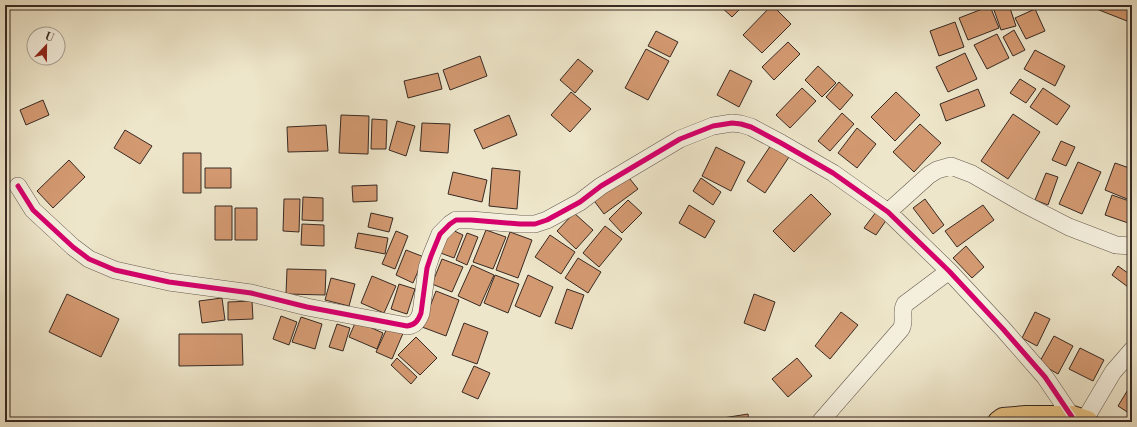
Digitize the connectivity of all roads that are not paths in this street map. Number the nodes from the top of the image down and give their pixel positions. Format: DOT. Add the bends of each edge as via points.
graph roads {
  1 [pos="18,186"];
  2 [pos="888,212"];
  3 [pos="1132,246"];
  4 [pos="949,271"];
  5 [pos="1132,350"];
  6 [pos="1081,420"];
  7 [pos="820,422"];
  8 [pos="999,422"];
  1 -- 2 [label="street" via="33,210 73,247 89,259 115,270 169,282 251,293 307,307 407,326 415,324 421,313 427,268 440,234 456,220 535,224 547,220 680,139 713,126 732,123 751,127 833,173"];
  2 -- 3 [label="street" via="929,175 951,166 972,174 1069,227 1116,245"];
  2 -- 4 [label="street"];
  4 -- 6 [label="street"];
  4 -- 7 [label="street" via="905,304 902,313 904,324 901,329"];
  5 -- 6 [label="street" via="1113,372"];
  6 -- 8 [label="main road" via="1026,417 1003,419"];
}
